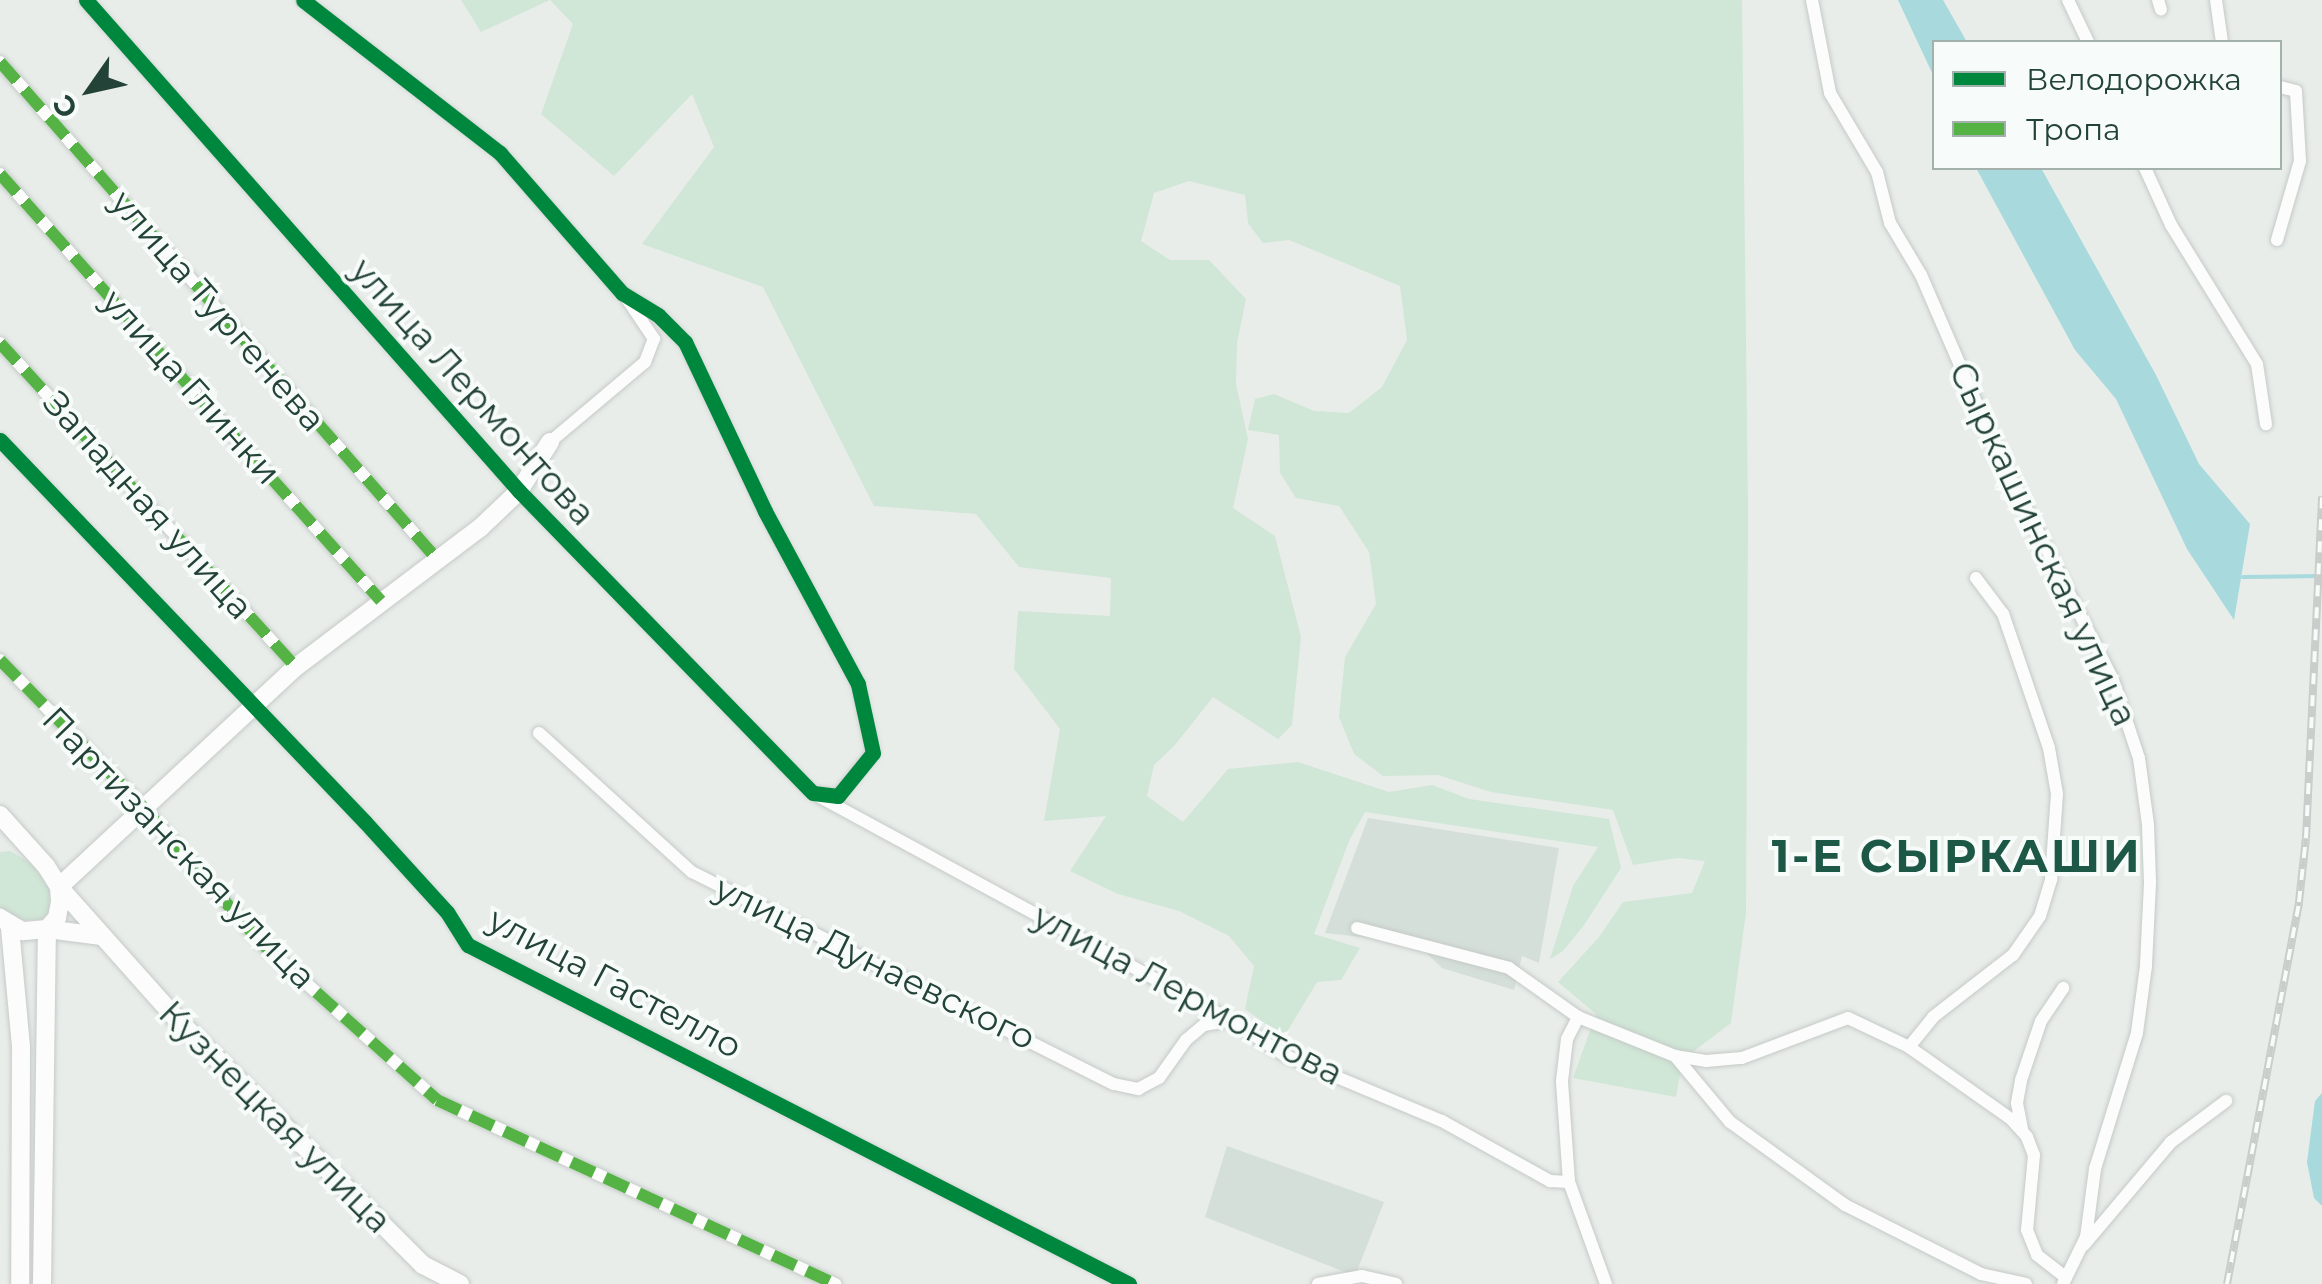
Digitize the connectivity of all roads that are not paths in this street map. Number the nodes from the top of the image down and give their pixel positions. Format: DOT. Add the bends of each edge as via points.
graph roads {
  1 [pos="86,0"];
  2 [pos="303,0"];
  3 [pos="1812,0"];
  4 [pos="2068,0"];
  5 [pos="2216,0"];
  6 [pos="2087,40"];
  7 [pos="2222,40"];
  8 [pos="0,62"];
  9 [pos="2282,87"];
  10 [pos="2146,170"];
  11 [pos="0,174"];
  12 [pos="2276,240"];
  13 [pos="622,293"];
  14 [pos="0,343"];
  15 [pos="2266,424"];
  16 [pos="0,440"];
  17 [pos="550,442"];
  18 [pos="519,492"];
  19 [pos="438,560"];
  20 [pos="1976,578"];
  21 [pos="381,601"];
  22 [pos="0,660"];
  23 [pos="296,667"];
  24 [pos="254,709"];
  25 [pos="538,732"];
  26 [pos="812,793"];
  27 [pos="142,806"];
  28 [pos="0,815"];
  29 [pos="0,844"];
  30 [pos="28,849"];
  31 [pos="58,887"];
  32 [pos="5,923"];
  33 [pos="47,928"];
  34 [pos="1357,928"];
  35 [pos="101,936"];
  36 [pos="2063,988"];
  37 [pos="1578,1017"];
  38 [pos="1230,1020"];
  39 [pos="1910,1047"];
  40 [pos="1675,1056"];
  41 [pos="2226,1101"];
  42 [pos="2022,1132"];
  43 [pos="1569,1182"];
  44 [pos="2079,1250"];
  45 [pos="2064,1281"];
  46 [pos="20,1284"];
  47 [pos="42,1284"];
  48 [pos="460,1284"];
  49 [pos="836,1284"];
  50 [pos="1129,1284"];
  51 [pos="1318,1284"];
  52 [pos="1396,1284"];
  53 [pos="1606,1284"];
  54 [pos="2026,1284"];
  1 -- 18 [label="street, улица Лермонтова"];
  2 -- 13 [label="street" via="500,153"];
  3 -- 44 [label="street, Сыркашинская улица" via="1830,93 1878,172 1890,223 2113,680 2139,758 2148,826 2146,966 2136,1034 2095,1169"];
  4 -- 6 [label="street"];
  5 -- 7 [label="street"];
  8 -- 19 [label="street, улица Тургенева"];
  9 -- 12 [label="street" via="2296,90 2300,161"];
  10 -- 15 [label="street" via="2256,364"];
  11 -- 21 [label="street, улица Глинки"];
  13 -- 17 [label="street" via="654,339 645,362"];
  13 -- 26 [label="street" via="685,342 858,684 873,753 838,796"];
  14 -- 23 [label="street, Западная улица"];
  16 -- 24 [label="street, улица Гастелло"];
  17 -- 18 [label="main road"];
  18 -- 19 [label="main road"];
  18 -- 26 [label="street, улица Лермонтова"];
  19 -- 21 [label="main road"];
  20 -- 39 [label="street" via="2002,614 2049,748 2057,794 2051,879 2040,916 2013,955 1933,1017"];
  21 -- 23 [label="main road"];
  22 -- 27 [label="street, Партизанская улица"];
  23 -- 24 [label="main road"];
  24 -- 27 [label="main road"];
  24 -- 50 [label="street, улица Гастелло" via="424,886 468,945"];
  25 -- 38 [label="street, улица Дунаевского" via="692,872 1114,1084 1138,1088 1159,1078 1204,1025"];
  26 -- 38 [label="street, улица Лермонтова"];
  27 -- 31 [label="main road"];
  27 -- 49 [label="street, Партизанская улица" via="261,943 437,1100"];
  28 -- 30 [label="main road"];
  29 -- 30 [label="main road"];
  30 -- 31 [label="main road, Кузнецкая улица"];
  31 -- 33 [label="main road" via="57,918"];
  31 -- 35 [label="main road, Кузнецкая улица"];
  32 -- 33 [label="main road"];
  32 -- 46 [label="main road" via="20,1047"];
  33 -- 35 [label="main road"];
  33 -- 47 [label="main road"];
  34 -- 37 [label="street" via="1509,968"];
  35 -- 48 [label="main road, Кузнецкая улица" via="423,1265"];
  36 -- 42 [label="street" via="2041,1021 2021,1080"];
  37 -- 40 [label="street"];
  37 -- 43 [label="street" via="1567,1039 1562,1081"];
  38 -- 43 [label="street, улица Лермонтова" via="1284,1055 1442,1122 1550,1181"];
  39 -- 40 [label="street" via="1848,1018 1769,1050 1706,1061"];
  39 -- 42 [label="street"];
  40 -- 54 [label="street" via="1730,1122 1845,1205 1981,1274"];
  41 -- 44 [label="street" via="2170,1142"];
  42 -- 45 [label="street" via="2034,1155 2027,1230 2038,1254"];
  43 -- 53 [label="street"];
  44 -- 45 [label="street, Сыркашинская улица"];
  51 -- 52 [label="street" via="1362,1276"];
}
